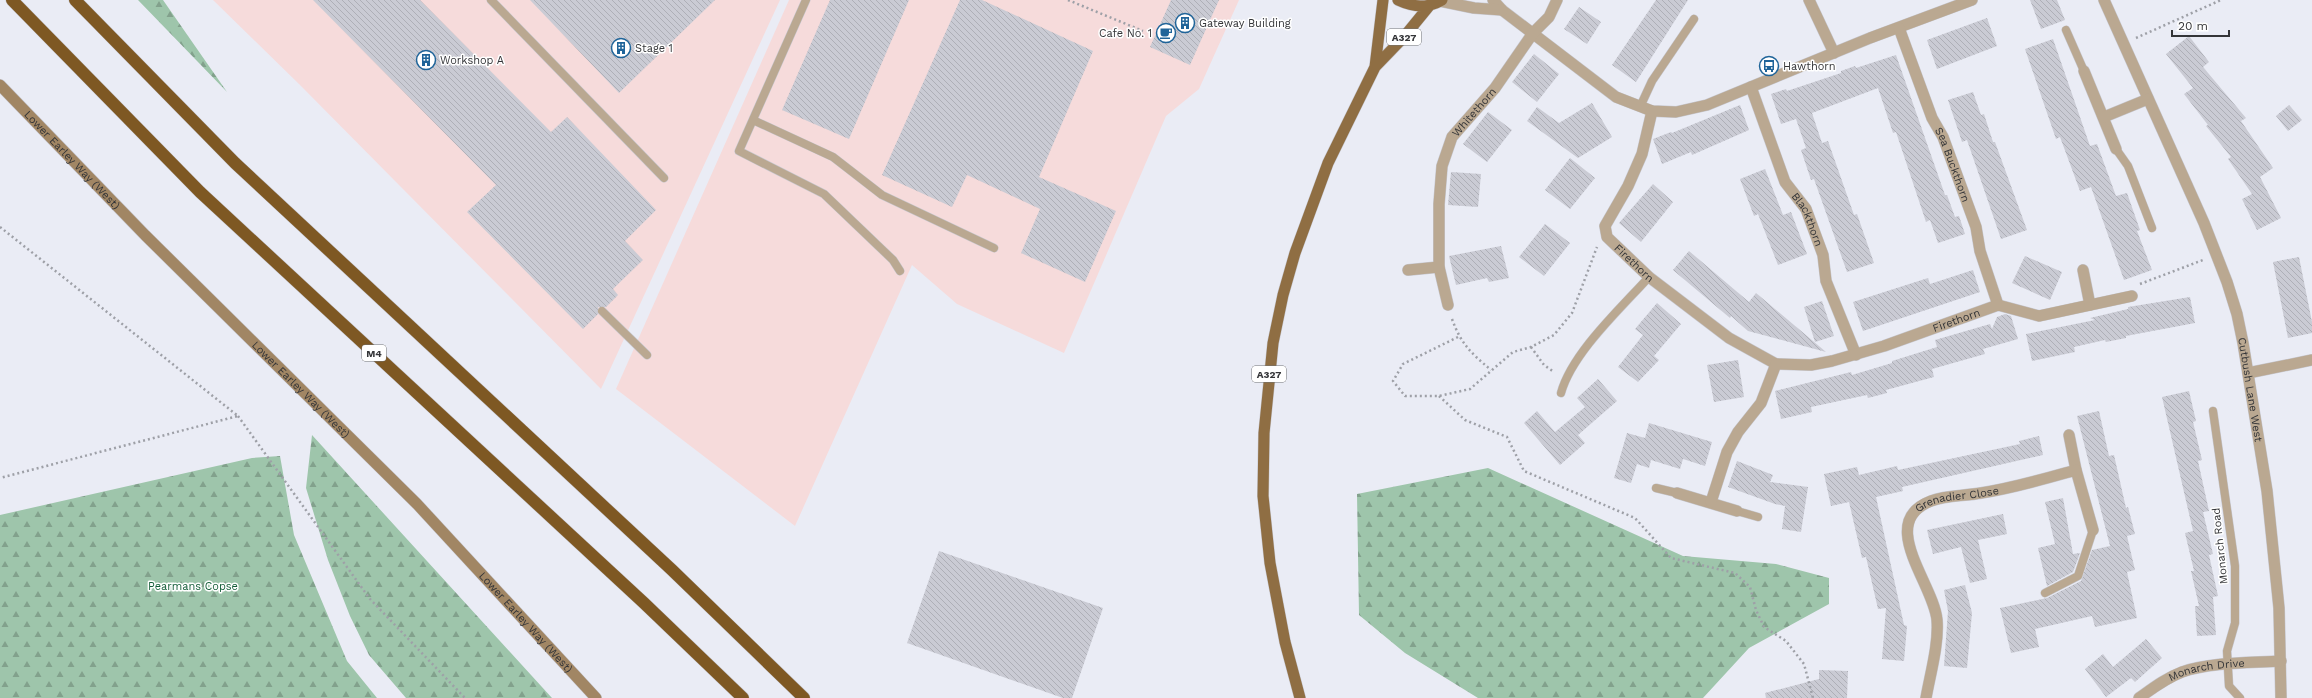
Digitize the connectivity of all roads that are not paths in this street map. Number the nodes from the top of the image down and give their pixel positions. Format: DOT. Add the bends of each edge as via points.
graph roads {
  1 [pos="12,0"];
  2 [pos="75,0"];
  3 [pos="491,0"];
  4 [pos="806,0"];
  5 [pos="1383,0"];
  6 [pos="1398,0"];
  7 [pos="1493,0"];
  8 [pos="1557,0"];
  9 [pos="1809,0"];
  10 [pos="1970,0"];
  11 [pos="2104,0"];
  12 [pos="1438,2"];
  13 [pos="1502,10"];
  14 [pos="1694,19"];
  15 [pos="1899,28"];
  16 [pos="2066,30"];
  17 [pos="1533,33"];
  18 [pos="1834,53"];
  19 [pos="1375,67"];
  20 [pos="2084,71"];
  21 [pos="0,85"];
  22 [pos="1750,87"];
  23 [pos="2148,99"];
  24 [pos="1640,107"];
  25 [pos="1652,111"];
  26 [pos="2104,117"];
  27 [pos="753,120"];
  28 [pos="2116,149"];
  29 [pos="664,178"];
  30 [pos="2152,228"];
  31 [pos="994,248"];
  32 [pos="1439,267"];
  33 [pos="1408,270"];
  34 [pos="2083,270"];
  35 [pos="900,271"];
  36 [pos="1649,277"];
  37 [pos="2132,296"];
  38 [pos="1998,304"];
  39 [pos="1448,305"];
  40 [pos="2090,305"];
  41 [pos="602,310"];
  42 [pos="647,355"];
  43 [pos="1856,355"];
  44 [pos="2312,360"];
  45 [pos="1776,364"];
  46 [pos="2248,374"];
  47 [pos="1561,393"];
  48 [pos="2213,411"];
  49 [pos="2069,435"];
  50 [pos="2076,470"];
  51 [pos="1656,488"];
  52 [pos="1677,493"];
  53 [pos="1711,502"];
  54 [pos="1737,511"];
  55 [pos="1758,517"];
  56 [pos="2093,530"];
  57 [pos="2044,593"];
  58 [pos="2281,662"];
  59 [pos="2228,665"];
  60 [pos="596,698"];
  61 [pos="743,698"];
  62 [pos="804,698"];
  63 [pos="1300,698"];
  64 [pos="1926,698"];
  65 [pos="2139,698"];
  66 [pos="2240,698"];
  67 [pos="2281,698"];
  1 -- 61 [label="highway, M4" via="200,192 644,603"];
  2 -- 62 [label="highway" via="235,163 672,570"];
  3 -- 29 [label="lane"];
  4 -- 27 [label="lane"];
  5 -- 19 [label="main road, A327"];
  6 -- 12 [label="main road" via="1408,5"];
  7 -- 13 [label="street"];
  8 -- 17 [label="street, Whitethorn" via="1549,17"];
  9 -- 18 [label="street"];
  10 -- 15 [label="street"];
  11 -- 23 [label="street, Cutbush Lane West"];
  12 -- 13 [label="street"];
  12 -- 19 [label="main road, A327"];
  13 -- 17 [label="street"];
  14 -- 24 [label="lane" via="1652,81"];
  15 -- 18 [label="street"];
  15 -- 38 [label="street, Sea Buckthorn" via="1976,228 1980,251"];
  16 -- 20 [label="lane"];
  17 -- 24 [label="street" via="1616,97"];
  17 -- 32 [label="street, Whitethorn" via="1495,88 1452,137 1442,166"];
  18 -- 22 [label="street"];
  19 -- 63 [label="main road, A327" via="1328,163 1305,220 1283,295 1273,343 1268,388 1263,496 1270,563 1285,642"];
  20 -- 26 [label="street"];
  21 -- 60 [label="main road, Lower Earley Way (West)" via="145,235 417,504"];
  22 -- 25 [label="street" via="1690,110"];
  22 -- 43 [label="street, Blackthorn" via="1785,182 1806,209 1823,255 1826,281"];
  23 -- 26 [label="street"];
  23 -- 46 [label="street, Cutbush Lane West" via="2204,223 2227,282 2240,328"];
  24 -- 25 [label="street"];
  25 -- 36 [label="street, Firethorn" via="1642,154 1628,186 1605,226 1607,237"];
  26 -- 28 [label="street"];
  27 -- 31 [label="lane" via="833,157 882,195"];
  27 -- 35 [label="lane" via="739,151 824,194 893,260"];
  28 -- 30 [label="lane" via="2128,166"];
  32 -- 33 [label="street"];
  32 -- 39 [label="street, Whitethorn"];
  34 -- 40 [label="street"];
  36 -- 45 [label="street, Firethorn" via="1729,338"];
  36 -- 47 [label="lane" via="1582,352 1565,380"];
  37 -- 40 [label="street"];
  38 -- 40 [label="street" via="2039,316"];
  38 -- 43 [label="street, Firethorn"];
  41 -- 42 [label="lane"];
  43 -- 45 [label="street, Firethorn" via="1811,365"];
  44 -- 46 [label="street"];
  45 -- 53 [label="street" via="1761,403 1738,432 1727,452"];
  46 -- 58 [label="street, Cutbush Lane West" via="2268,499 2279,608"];
  48 -- 59 [label="lane, Monarch Road" via="2235,566 2235,623 2228,651"];
  49 -- 50 [label="street"];
  50 -- 56 [label="street"];
  50 -- 64 [label="street, Grenadier Close" via="2028,484 1932,500 1917,507 1908,521 1907,536 1912,559 1931,596 1937,620"];
  51 -- 52 [label="lane"];
  52 -- 53 [label="street"];
  53 -- 54 [label="street"];
  54 -- 55 [label="lane"];
  56 -- 57 [label="lane" via="2078,576"];
  58 -- 59 [label="street, Monarch Drive"];
  58 -- 67 [label="street, Cutbush Lane West"];
  59 -- 65 [label="street, Monarch Drive" via="2183,672"];
  59 -- 66 [label="lane, Monarch Road" via="2228,686"];
}
